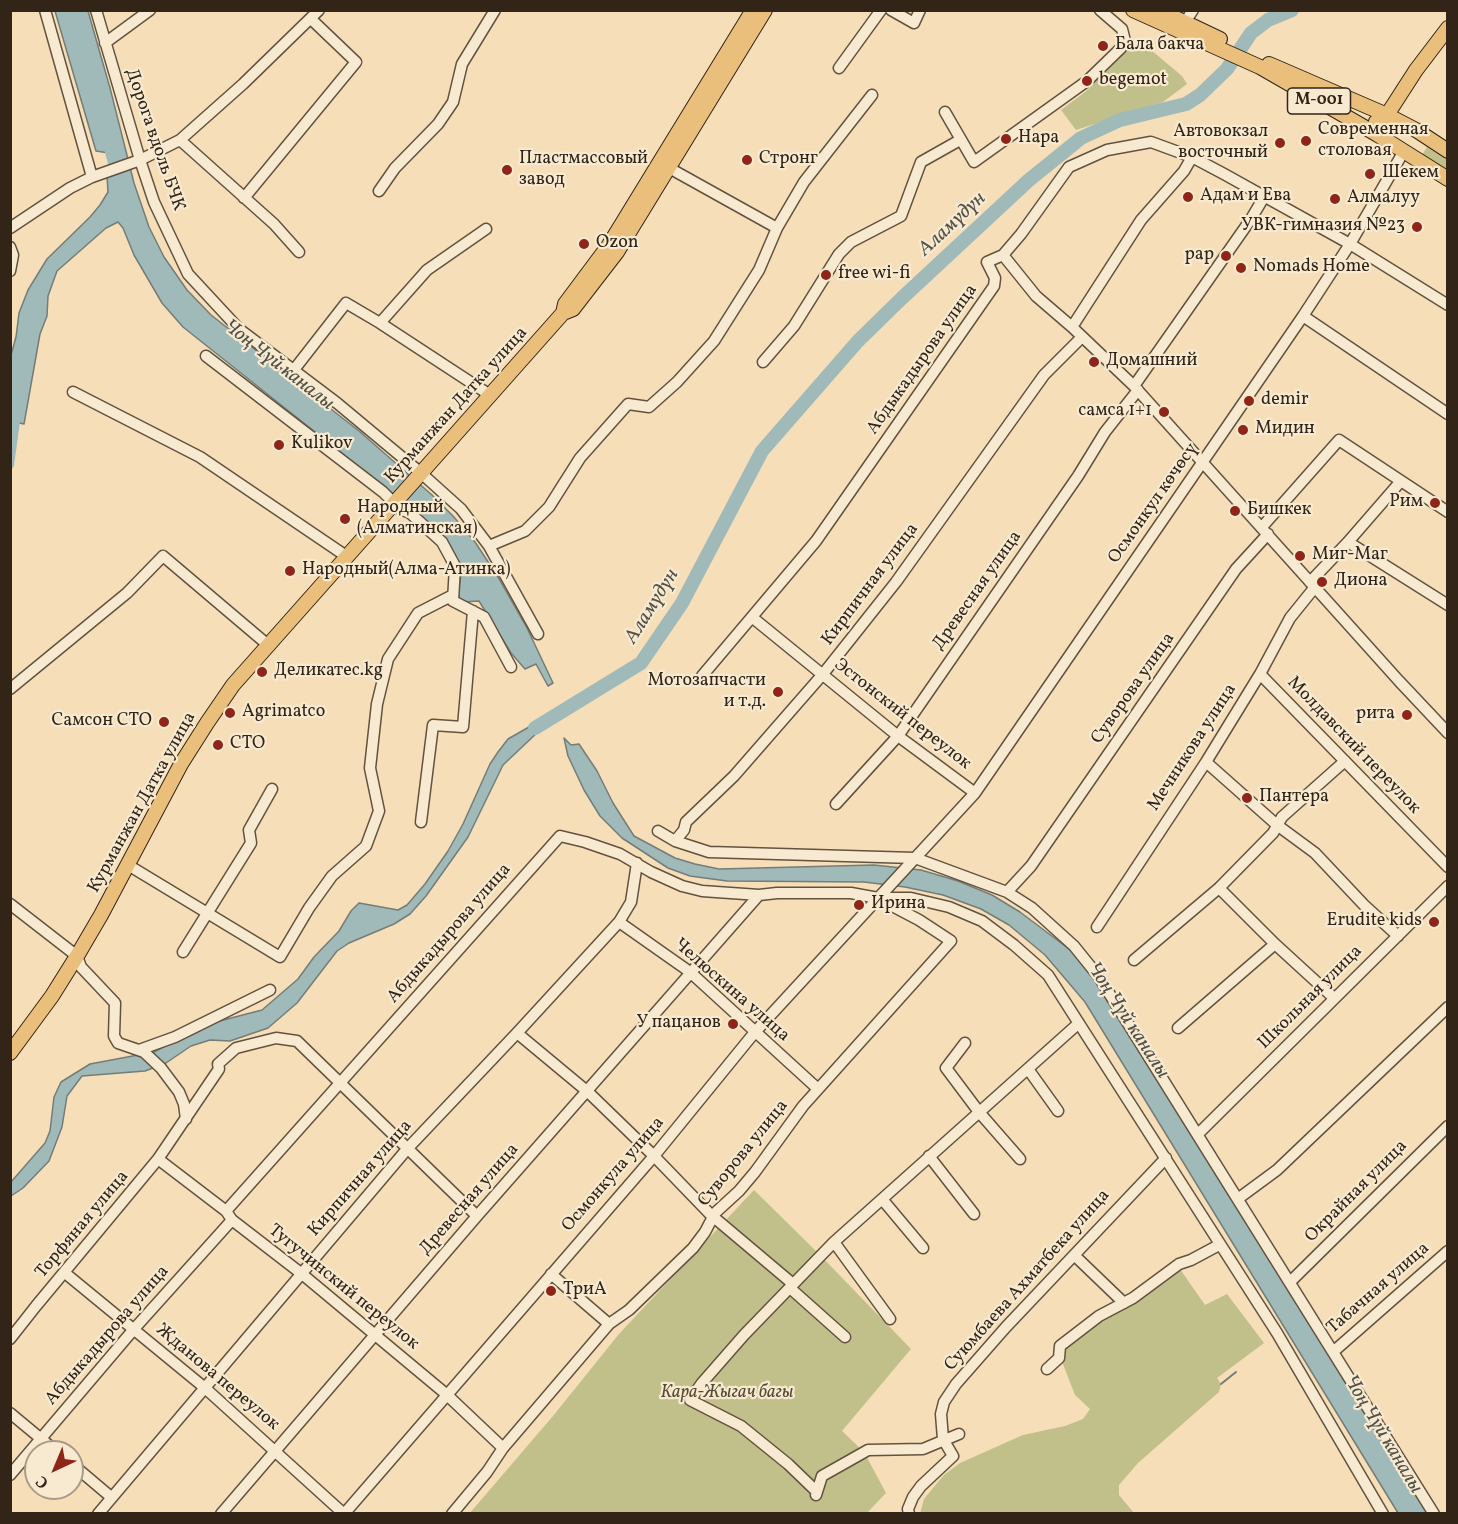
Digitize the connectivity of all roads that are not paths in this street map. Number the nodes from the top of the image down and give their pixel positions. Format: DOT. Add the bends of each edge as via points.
graph roads {
  1 [pos="45,10"];
  2 [pos="96,10"];
  3 [pos="150,10"];
  4 [pos="319,10"];
  5 [pos="495,10"];
  6 [pos="753,10"];
  7 [pos="765,10"];
  8 [pos="881,10"];
  9 [pos="891,10"];
  10 [pos="920,10"];
  11 [pos="1100,10"];
  12 [pos="1133,10"];
  13 [pos="1160,10"];
  14 [pos="1189,16"];
  15 [pos="311,19"];
  16 [pos="1448,28"];
  17 [pos="105,43"];
  18 [pos="1218,43"];
  19 [pos="1262,64"];
  20 [pos="839,68"];
  21 [pos="872,95"];
  22 [pos="945,112"];
  23 [pos="1387,115"];
  24 [pos="1416,130"];
  25 [pos="1378,135"];
  26 [pos="180,140"];
  27 [pos="960,140"];
  28 [pos="1404,151"];
  29 [pos="1448,151"];
  30 [pos="1192,157"];
  31 [pos="137,161"];
  32 [pos="664,166"];
  33 [pos="97,175"];
  34 [pos="1448,179"];
  35 [pos="379,191"];
  36 [pos="1264,196"];
  37 [pos="244,198"];
  38 [pos="10,228"];
  39 [pos="777,228"];
  40 [pos="486,229"];
  41 [pos="1350,244"];
  42 [pos="10,247"];
  43 [pos="298,252"];
  44 [pos="1003,255"];
  45 [pos="10,271"];
  46 [pos="1448,305"];
  47 [pos="1303,316"];
  48 [pos="380,323"];
  49 [pos="1072,327"];
  50 [pos="1082,338"];
  51 [pos="206,356"];
  52 [pos="762,362"];
  53 [pos="293,371"];
  54 [pos="1136,388"];
  55 [pos="73,392"];
  56 [pos="490,395"];
  57 [pos="1448,414"];
  58 [pos="1203,464"];
  59 [pos="420,474"];
  60 [pos="1401,481"];
  61 [pos="394,502"];
  62 [pos="1448,512"];
  63 [pos="1265,530"];
  64 [pos="1348,542"];
  65 [pos="489,546"];
  66 [pos="346,556"];
  67 [pos="1312,584"];
  68 [pos="453,595"];
  69 [pos="1448,605"];
  70 [pos="473,611"];
  71 [pos="753,618"];
  72 [pos="538,634"];
  73 [pos="268,645"];
  74 [pos="511,667"];
  75 [pos="823,674"];
  76 [pos="1260,674"];
  77 [pos="702,676"];
  78 [pos="10,689"];
  79 [pos="1448,733"];
  80 [pos="898,736"];
  81 [pos="1345,760"];
  82 [pos="1206,762"];
  83 [pos="272,789"];
  84 [pos="975,793"];
  85 [pos="836,804"];
  86 [pos="422,822"];
  87 [pos="1277,825"];
  88 [pos="658,831"];
  89 [pos="675,841"];
  90 [pos="914,860"];
  91 [pos="637,863"];
  92 [pos="128,865"];
  93 [pos="1448,867"];
  94 [pos="1448,886"];
  95 [pos="1218,888"];
  96 [pos="1007,892"];
  97 [pos="759,895"];
  98 [pos="880,896"];
  99 [pos="11,905"];
  100 [pos="208,914"];
  101 [pos="619,922"];
  102 [pos="1097,927"];
  103 [pos="1398,936"];
  104 [pos="1275,944"];
  105 [pos="183,952"];
  106 [pos="77,956"];
  107 [pos="1134,960"];
  108 [pos="690,972"];
  109 [pos="270,990"];
  110 [pos="1334,998"];
  111 [pos="1448,1008"];
  112 [pos="1079,1023"];
  113 [pos="1178,1028"];
  114 [pos="755,1032"];
  115 [pos="517,1034"];
  116 [pos="965,1043"];
  117 [pos="142,1051"];
  118 [pos="10,1053"];
  119 [pos="1028,1070"];
  120 [pos="340,1082"];
  121 [pos="818,1089"];
  122 [pos="588,1092"];
  123 [pos="1058,1111"];
  124 [pos="979,1112"];
  125 [pos="186,1119"];
  126 [pos="1448,1126"];
  127 [pos="1198,1134"];
  128 [pos="408,1148"];
  129 [pos="654,1156"];
  130 [pos="929,1156"];
  131 [pos="1166,1158"];
  132 [pos="158,1159"];
  133 [pos="1020,1159"];
  134 [pos="1239,1198"];
  135 [pos="882,1199"];
  136 [pos="974,1214"];
  137 [pos="229,1215"];
  138 [pos="477,1216"];
  139 [pos="713,1217"];
  140 [pos="834,1242"];
  141 [pos="1219,1245"];
  142 [pos="923,1248"];
  143 [pos="1448,1251"];
  144 [pos="1074,1255"];
  145 [pos="65,1273"];
  146 [pos="302,1274"];
  147 [pos="551,1274"];
  148 [pos="1290,1282"];
  149 [pos="791,1286"];
  150 [pos="1124,1303"];
  151 [pos="890,1318"];
  152 [pos="609,1324"];
  153 [pos="134,1329"];
  154 [pos="375,1335"];
  155 [pos="845,1337"];
  156 [pos="10,1339"];
  157 [pos="1333,1352"];
  158 [pos="1047,1369"];
  159 [pos="205,1388"];
  160 [pos="446,1394"];
  161 [pos="10,1413"];
  162 [pos="959,1434"];
  163 [pos="42,1439"];
  164 [pos="943,1439"];
  165 [pos="503,1448"];
  166 [pos="276,1450"];
  167 [pos="10,1474"];
  168 [pos="84,1474"];
  169 [pos="111,1497"];
  170 [pos="98,1514"];
  171 [pos="221,1514"];
  172 [pos="344,1514"];
  173 [pos="452,1514"];
  174 [pos="909,1514"];
  175 [pos="1383,1514"];
  176 [pos="1434,1514"];
  1 -- 33 [label="street"];
  2 -- 17 [label="street, Дорога вдоль БЧК"];
  3 -- 17 [label="street"];
  4 -- 15 [label="street"];
  5 -- 35 [label="street" via="462,64 453,102"];
  6 -- 32 [label="main road, Курманжан Датка улица"];
  7 -- 32 [label="main road, Курманжан Датка улица"];
  8 -- 20 [label="street"];
  9 -- 10 [label="street" via="914,23"];
  11 -- 27 [label="street" via="1122,29 1125,41 1087,81 974,162"];
  12 -- 18 [label="main road, М-001"];
  13 -- 14 [label="main road, М-001"];
  14 -- 18 [label="main road, М-001"];
  15 -- 26 [label="street"];
  15 -- 37 [label="street" via="356,62"];
  16 -- 23 [label="main road"];
  17 -- 31 [label="street, Дорога вдоль БЧК"];
  18 -- 19 [label="main road, М-001"];
  19 -- 23 [label="main road, М-001"];
  19 -- 25 [label="main road, М-001"];
  21 -- 39 [label="street" via="804,182"];
  22 -- 27 [label="street"];
  23 -- 24 [label="main road"];
  23 -- 25 [label="main road" via="1376,123"];
  24 -- 28 [label="main road"];
  24 -- 29 [label="main road"];
  25 -- 28 [label="main road, М-001"];
  26 -- 31 [label="street"];
  26 -- 37 [label="street"];
  27 -- 52 [label="street" via="921,162 901,216 852,242 839,254 794,326"];
  28 -- 34 [label="main road, М-001"];
  28 -- 41 [label="street, Осмонкул көчөсү"];
  30 -- 36 [label="street, Абдыкадырова улица"];
  30 -- 44 [label="street, Абдыкадырова улица" via="1151,142 1107,150 1069,167"];
  30 -- 49 [label="street" via="1142,220"];
  31 -- 33 [label="street"];
  31 -- 53 [label="street, Дорога вдоль БЧК" via="188,274 239,329"];
  32 -- 39 [label="street"];
  32 -- 56 [label="main road, Курманжан Датка улица" via="565,304 563,313"];
  33 -- 38 [label="street"];
  36 -- 41 [label="street, Абдыкадырова улица"];
  36 -- 54 [label="street, Древесная улица"];
  37 -- 43 [label="street"];
  39 -- 65 [label="street" via="759,270 714,340 676,382 649,407 628,404 580,458 549,507 525,531"];
  40 -- 48 [label="street" via="427,270"];
  41 -- 46 [label="street, Абдыкадырова улица"];
  41 -- 47 [label="street, Осмонкул көчөсү"];
  42 -- 45 [label="street"];
  44 -- 49 [label="street" via="1036,296"];
  44 -- 71 [label="street, Абдыкадырова улица" via="987,262 995,278 994,286 897,428 816,541"];
  47 -- 57 [label="street"];
  47 -- 58 [label="street, Осмонкул көчөсү"];
  48 -- 53 [label="street" via="346,303"];
  48 -- 56 [label="street"];
  49 -- 50 [label="street"];
  50 -- 54 [label="street"];
  50 -- 75 [label="street, Кирпичная улица" via="1044,375 896,582"];
  51 -- 61 [label="street"];
  53 -- 59 [label="street, Дорога вдоль БЧК"];
  54 -- 58 [label="street"];
  54 -- 80 [label="street, Древесная улица"];
  55 -- 66 [label="street" via="200,457"];
  56 -- 59 [label="main road, Курманжан Датка улица"];
  58 -- 63 [label="street"];
  58 -- 84 [label="street, Осмонкул көчөсү"];
  59 -- 61 [label="main road, Курманжан Датка улица"];
  59 -- 65 [label="street, Дорога вдоль БЧК" via="461,509"];
  60 -- 62 [label="street"];
  60 -- 63 [label="street, Суворова улица" via="1339,440"];
  60 -- 64 [label="street, Мечникова улица"];
  61 -- 66 [label="main road, Курманжан Датка улица"];
  61 -- 68 [label="street" via="442,542 455,566"];
  63 -- 67 [label="street"];
  63 -- 96 [label="street, Суворова улица" via="1030,866"];
  64 -- 67 [label="street, Мечникова улица"];
  64 -- 69 [label="street"];
  65 -- 72 [label="street, Дорога вдоль БЧК"];
  66 -- 73 [label="main road, Курманжан Датка улица"];
  67 -- 76 [label="street, Мечникова улица"];
  67 -- 79 [label="street"];
  68 -- 70 [label="street" via="453,600"];
  68 -- 100 [label="street" via="418,613 388,659 377,704 370,768 379,811 366,846 332,876 280,957"];
  70 -- 74 [label="street" via="484,617"];
  70 -- 86 [label="street" via="463,727 433,724"];
  71 -- 75 [label="street, Эстонский переулок"];
  71 -- 77 [label="street, Абдыкадырова улица"];
  73 -- 78 [label="street" via="163,556 127,593"];
  73 -- 92 [label="main road, Курманжан Датка улица" via="207,723"];
  75 -- 80 [label="street, Эстонский переулок"];
  75 -- 89 [label="street, Кирпичная улица" via="734,776 686,822"];
  76 -- 81 [label="street, Молдавский переулок"];
  76 -- 82 [label="street, Мечникова улица"];
  80 -- 84 [label="street, Эстонский переулок"];
  80 -- 85 [label="street, Древесная улица"];
  81 -- 87 [label="street"];
  81 -- 93 [label="street, Молдавский переулок"];
  82 -- 87 [label="street"];
  82 -- 102 [label="street, Мечникова улица"];
  83 -- 100 [label="street" via="249,830 251,843"];
  84 -- 90 [label="street, Осмонкул көчөсү"];
  87 -- 95 [label="street"];
  87 -- 103 [label="street" via="1315,853"];
  88 -- 89 [label="street"];
  89 -- 90 [label="street" via="710,852"];
  90 -- 96 [label="street"];
  90 -- 98 [label="street, Осмонкула улица"];
  91 -- 97 [label="street, Абдыкадырова улица" via="682,886"];
  91 -- 101 [label="street, Кирпичная улица" via="631,902"];
  91 -- 120 [label="street, Абдыкадырова улица" via="560,836"];
  92 -- 100 [label="street"];
  92 -- 106 [label="main road, Курманжан Датка улица"];
  94 -- 103 [label="street, Школьная улица"];
  95 -- 104 [label="street"];
  95 -- 107 [label="street"];
  96 -- 127 [label="street" via="1032,908 1074,946 1099,977"];
  97 -- 98 [label="street, Абдыкадырова улица"];
  97 -- 108 [label="street, Древесная улица"];
  98 -- 112 [label="street" via="949,907 982,921 1048,975"];
  98 -- 114 [label="street, Осмонкула улица"];
  98 -- 121 [label="street, Суворова улица" via="951,941"];
  99 -- 106 [label="street"];
  100 -- 105 [label="street"];
  101 -- 108 [label="street, Челюскина улица"];
  101 -- 115 [label="street, Кирпичная улица"];
  103 -- 110 [label="street, Школьная улица"];
  104 -- 110 [label="street"];
  104 -- 113 [label="street"];
  106 -- 117 [label="street" via="81,967 115,1003 114,1036 118,1043"];
  106 -- 118 [label="main road, Курманжан Датка улица"];
  108 -- 114 [label="street, Челюскина улица"];
  108 -- 122 [label="street, Древесная улица"];
  109 -- 117 [label="street"];
  110 -- 127 [label="street, Школьная улица"];
  111 -- 134 [label="street" via="1277,1170"];
  112 -- 119 [label="street"];
  112 -- 131 [label="street"];
  114 -- 121 [label="street, Челюскина улица"];
  114 -- 129 [label="street, Осмонкула улица"];
  115 -- 122 [label="street"];
  115 -- 128 [label="street, Кирпичная улица"];
  116 -- 124 [label="street" via="946,1068"];
  117 -- 125 [label="street" via="179,1092"];
  119 -- 123 [label="street"];
  119 -- 124 [label="street"];
  120 -- 125 [label="street, Торфяная улица" via="297,1041 276,1038 236,1048 218,1064 219,1069"];
  120 -- 128 [label="street"];
  120 -- 137 [label="street, Абдыкадырова улица"];
  121 -- 139 [label="street, Суворова улица" via="755,1172"];
  122 -- 129 [label="street"];
  122 -- 138 [label="street, Древесная улица"];
  124 -- 130 [label="street"];
  124 -- 133 [label="street"];
  125 -- 132 [label="street, Торфяная улица"];
  126 -- 148 [label="street, Окрайная улица"];
  127 -- 134 [label="street"];
  128 -- 138 [label="street"];
  128 -- 146 [label="street, Кирпичная улица"];
  129 -- 139 [label="street"];
  129 -- 147 [label="street, Осмонкула улица"];
  130 -- 135 [label="street"];
  130 -- 136 [label="street"];
  131 -- 141 [label="street"];
  131 -- 144 [label="street, Суюмбаева Ахматбека улица"];
  132 -- 137 [label="street, Тугучинский переулок"];
  132 -- 145 [label="street, Торфяная улица"];
  134 -- 148 [label="street"];
  135 -- 140 [label="street"];
  135 -- 142 [label="street"];
  137 -- 146 [label="street, Тугучинский переулок"];
  137 -- 153 [label="street, Абдыкадырова улица"];
  138 -- 154 [label="street, Древесная улица"];
  139 -- 149 [label="street"];
  139 -- 152 [label="street, Суворова улица" via="693,1248 629,1310"];
  140 -- 149 [label="street"];
  140 -- 151 [label="street"];
  141 -- 150 [label="street" via="1179,1264"];
  141 -- 175 [label="street" via="1277,1333"];
  143 -- 157 [label="street, Табачная улица"];
  144 -- 150 [label="street"];
  144 -- 164 [label="street, Суюмбаева Ахматбека улица" via="956,1384 941,1414"];
  145 -- 153 [label="street, Жданова переулок"];
  145 -- 156 [label="street, Торфяная улица"];
  146 -- 154 [label="street, Тугучинский переулок"];
  146 -- 159 [label="street, Кирпичная улица"];
  147 -- 152 [label="street"];
  147 -- 160 [label="street, Осмонкула улица"];
  148 -- 157 [label="street"];
  149 -- 155 [label="street"];
  149 -- 164 [label="street" via="690,1400 741,1426 815,1492 822,1476 868,1450 923,1449"];
  150 -- 158 [label="street" via="1099,1316 1060,1346 1059,1358"];
  152 -- 165 [label="street, Суворова улица"];
  153 -- 159 [label="street, Жданова переулок"];
  153 -- 163 [label="street, Абдыкадырова улица"];
  154 -- 160 [label="street, Тугучинский переулок"];
  154 -- 166 [label="street, Древесная улица"];
  157 -- 176 [label="street"];
  159 -- 166 [label="street, Жданова переулок"];
  159 -- 169 [label="street, Кирпичная улица"];
  160 -- 165 [label="street, Тугучинский переулок"];
  160 -- 172 [label="street, Осмонкула улица"];
  161 -- 163 [label="street"];
  162 -- 164 [label="street"];
  163 -- 167 [label="street, Абдыкадырова улица"];
  164 -- 174 [label="street, Суюмбаева Ахматбека улица" via="953,1456 913,1497"];
  165 -- 173 [label="street"];
  166 -- 171 [label="street, Древесная улица"];
  166 -- 172 [label="street, Жданова переулок"];
  168 -- 169 [label="street"];
  169 -- 170 [label="street, Кирпичная улица"];
}
